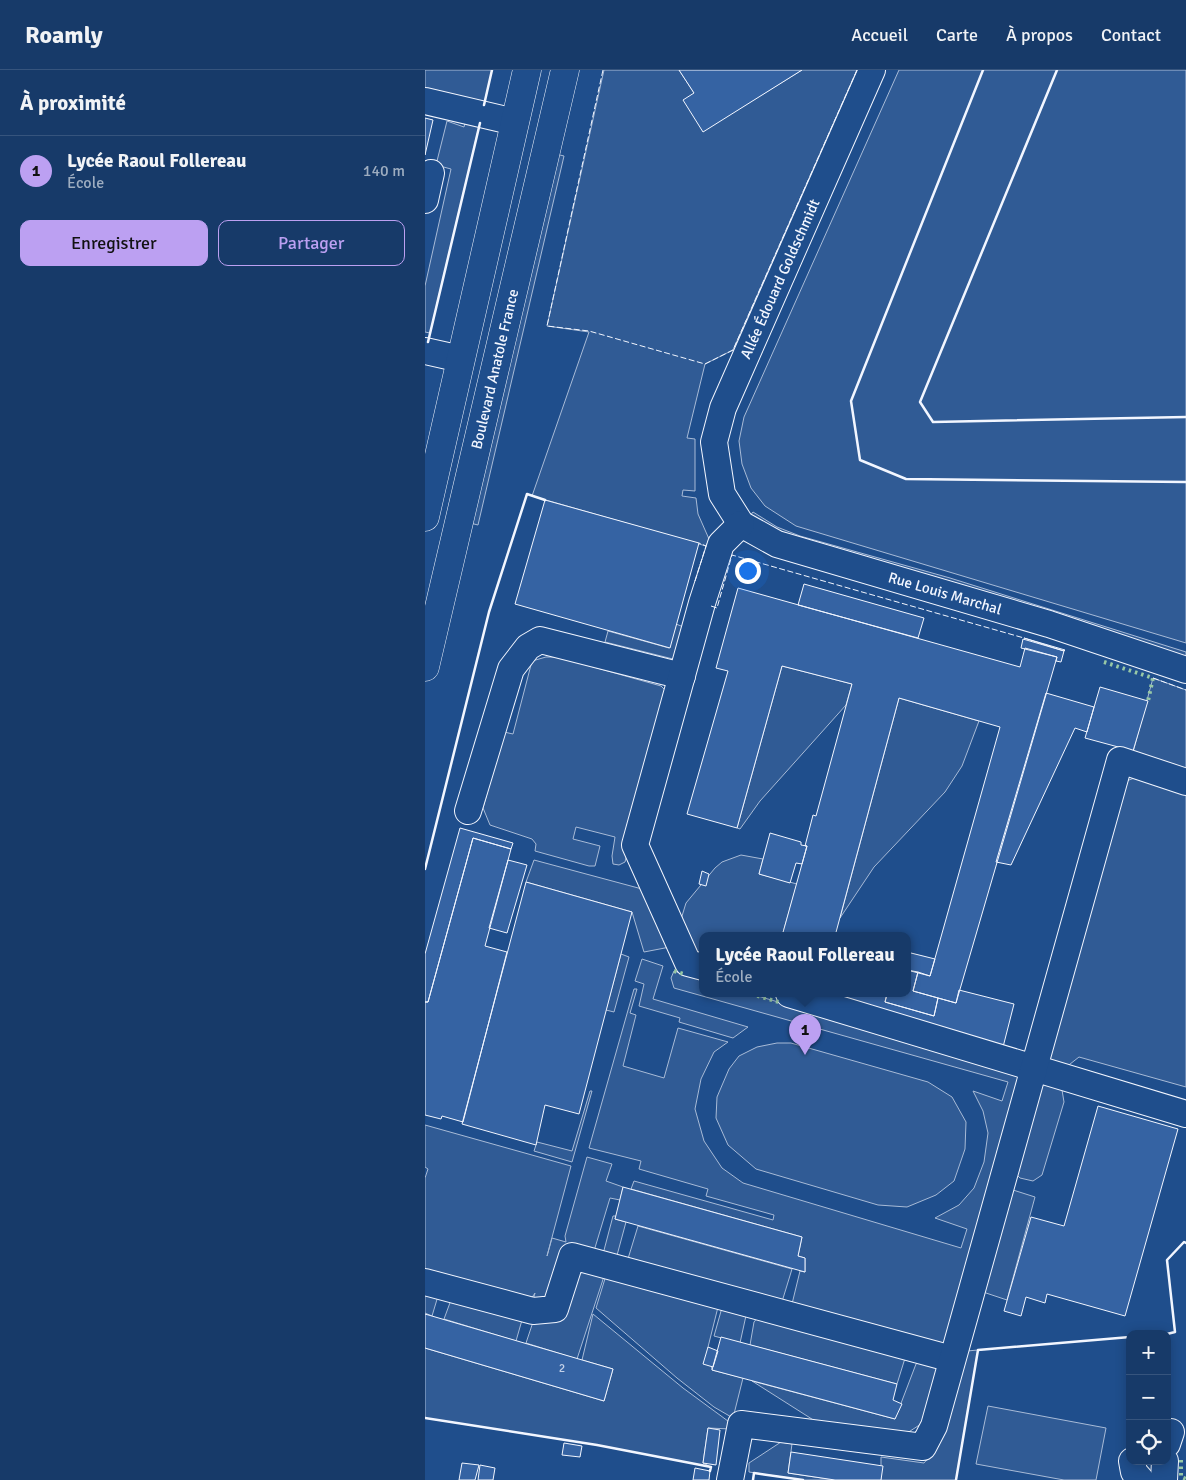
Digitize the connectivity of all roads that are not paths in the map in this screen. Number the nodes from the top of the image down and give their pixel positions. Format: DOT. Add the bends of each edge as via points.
graph roads {
  1 [pos="527,70"];
  2 [pos="565,70"];
  3 [pos="872,70"];
  4 [pos="425,101"];
  5 [pos="515,122"];
  6 [pos="431,173"];
  7 [pos="425,200"];
  8 [pos="425,351"];
  9 [pos="461,359"];
  10 [pos="722,494"];
  11 [pos="425,517"];
  12 [pos="741,524"];
  13 [pos="425,667"];
  14 [pos="1186,670"];
  15 [pos="682,676"];
  16 [pos="1186,782"];
  17 [pos="468,811"];
  18 [pos="699,966"];
  19 [pos="799,997"];
  20 [pos="1034,1069"];
  21 [pos="1186,1114"];
  22 [pos="425,1282"];
  23 [pos="952,1359"];
  24 [pos="1132,1465"];
  25 [pos="1165,1465"];
  26 [pos="730,1480"];
  27 [pos="1141,1480"];
  28 [pos="1164,1480"];
  1 -- 5 [label="main road"];
  2 -- 13 [label="main road, Boulevard Anatole France"];
  3 -- 10 [label="street, Allée Édouard Goldschmidt" via="723,408 714,442"];
  4 -- 5 [label="street"];
  5 -- 9 [label="main road"];
  6 -- 7 [label="street"];
  8 -- 9 [label="street"];
  9 -- 11 [label="main road"];
  10 -- 12 [label="street, Rue Louis Marchal"];
  12 -- 14 [label="street, Rue Louis Marchal" via="777,544 1049,624"];
  12 -- 15 [label="street" via="721,544"];
  15 -- 17 [label="street" via="540,640 528,646 511,669"];
  15 -- 18 [label="street" via="635,845 688,963"];
  16 -- 20 [label="street" via="1120,760"];
  19 -- 20 [label="street"];
  20 -- 21 [label="street"];
  20 -- 23 [label="street"];
  22 -- 23 [label="street" via="533,1312 555,1309 572,1256"];
  23 -- 26 [label="street" via="934,1426 923,1447 741,1424"];
  24 -- 27 [label="street"];
  25 -- 28 [label="street"];
}
